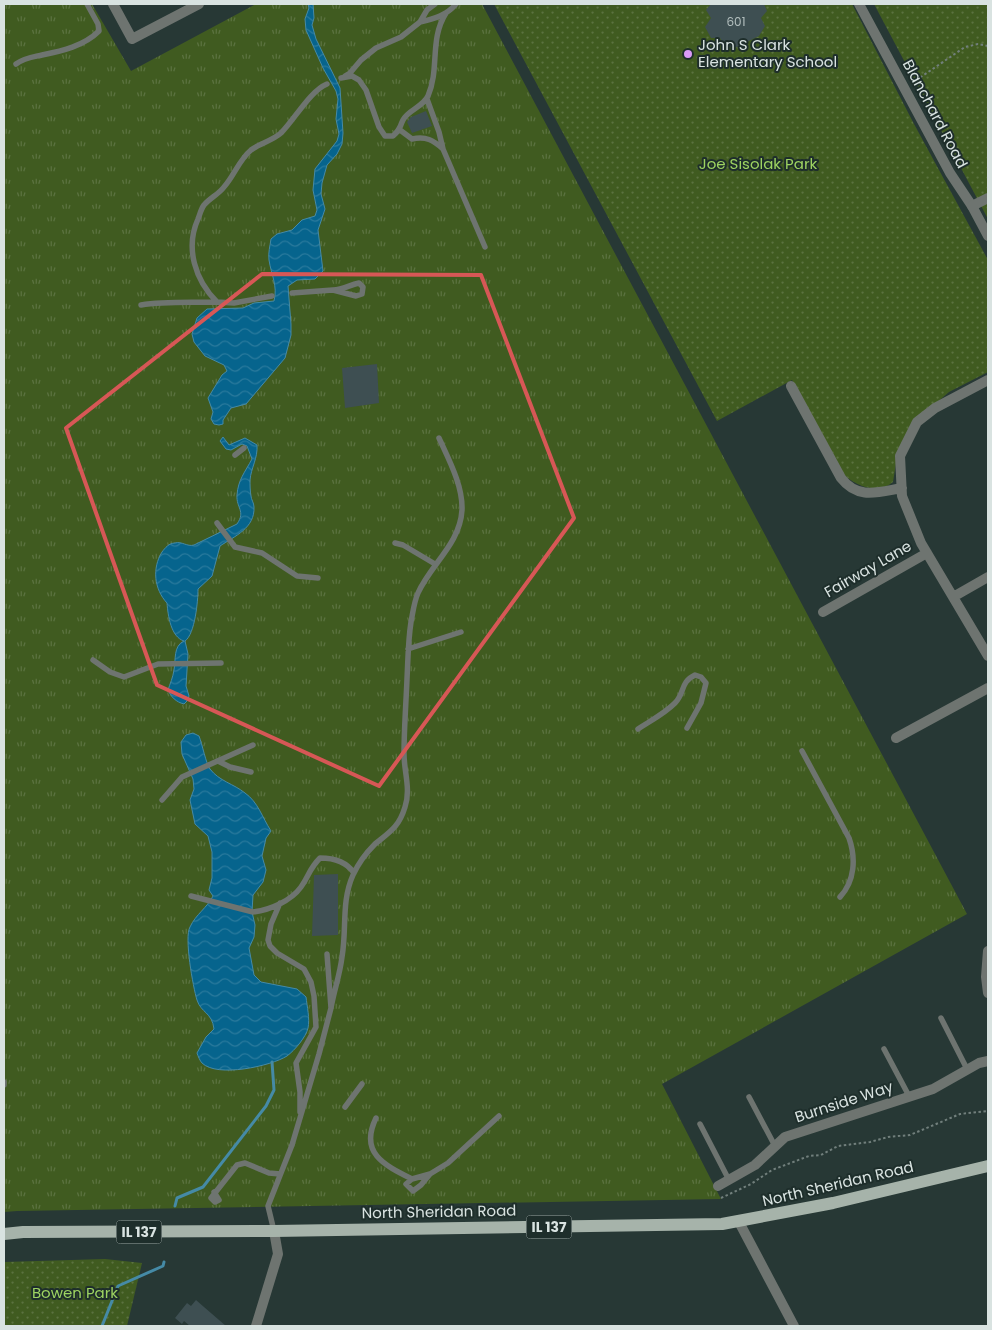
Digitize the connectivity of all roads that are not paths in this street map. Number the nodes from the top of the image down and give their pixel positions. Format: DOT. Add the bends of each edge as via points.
graph roads {
  1 [pos="87,4"];
  2 [pos="113,4"];
  3 [pos="199,4"];
  4 [pos="435,4"];
  5 [pos="456,4"];
  6 [pos="860,4"];
  7 [pos="446,14"];
  8 [pos="420,22"];
  9 [pos="16,64"];
  10 [pos="328,84"];
  11 [pos="427,98"];
  12 [pos="400,130"];
  13 [pos="443,149"];
  14 [pos="988,198"];
  15 [pos="972,206"];
  16 [pos="988,236"];
  17 [pos="485,247"];
  18 [pos="333,290"];
  19 [pos="292,293"];
  20 [pos="272,296"];
  21 [pos="217,302"];
  22 [pos="140,305"];
  23 [pos="988,380"];
  24 [pos="791,386"];
  25 [pos="439,438"];
  26 [pos="244,448"];
  27 [pos="235,455"];
  28 [pos="902,488"];
  29 [pos="217,523"];
  30 [pos="395,543"];
  31 [pos="927,553"];
  32 [pos="436,564"];
  33 [pos="988,577"];
  34 [pos="318,578"];
  35 [pos="953,596"];
  36 [pos="823,612"];
  37 [pos="461,632"];
  38 [pos="408,649"];
  39 [pos="988,656"];
  40 [pos="93,660"];
  41 [pos="221,663"];
  42 [pos="988,688"];
  43 [pos="687,728"];
  44 [pos="638,729"];
  45 [pos="896,738"];
  46 [pos="253,745"];
  47 [pos="802,751"];
  48 [pos="218,761"];
  49 [pos="251,772"];
  50 [pos="162,800"];
  51 [pos="354,873"];
  52 [pos="191,896"];
  53 [pos="840,897"];
  54 [pos="280,903"];
  55 [pos="988,950"];
  56 [pos="327,954"];
  57 [pos="988,993"];
  58 [pos="330,1008"];
  59 [pos="941,1018"];
  60 [pos="884,1049"];
  61 [pos="988,1061"];
  62 [pos="967,1069"];
  63 [pos="362,1084"];
  64 [pos="910,1096"];
  65 [pos="749,1097"];
  66 [pos="346,1107"];
  67 [pos="301,1116"];
  68 [pos="499,1116"];
  69 [pos="376,1118"];
  70 [pos="700,1124"];
  71 [pos="775,1146"];
  72 [pos="988,1166"];
  73 [pos="280,1174"];
  74 [pos="430,1174"];
  75 [pos="412,1179"];
  76 [pos="729,1180"];
  77 [pos="718,1186"];
  78 [pos="214,1192"];
  79 [pos="739,1222"];
  80 [pos="274,1231"];
  81 [pos="4,1234"];
  82 [pos="256,1326"];
  83 [pos="794,1326"];
  1 -- 9 [label="lane" via="99,31 92,39 53,53 22,59"];
  2 -- 3 [label="street" via="132,38"];
  4 -- 8 [label="lane"];
  5 -- 7 [label="lane"];
  6 -- 15 [label="street, Blanchard Road" via="950,174"];
  7 -- 8 [label="lane"];
  7 -- 11 [label="lane" via="439,24 434,72"];
  8 -- 12 [label="lane" via="402,36 376,48 341,78 352,76 359,80 385,136 393,136"];
  10 -- 21 [label="lane" via="319,88 278,136 251,150 225,187 203,206 192,238 194,262 199,279"];
  11 -- 12 [label="lane" via="403,119"];
  11 -- 13 [label="lane"];
  12 -- 13 [label="lane" via="412,139 434,140"];
  13 -- 17 [label="lane"];
  14 -- 15 [label="street"];
  15 -- 16 [label="street, Blanchard Road"];
  18 -- 19 [label="lane"];
  20 -- 21 [label="lane" via="234,303"];
  21 -- 22 [label="lane"];
  23 -- 28 [label="street" via="935,408 917,422 900,456"];
  24 -- 28 [label="street" via="846,485 867,493"];
  25 -- 32 [label="lane" via="462,508 454,539"];
  26 -- 27 [label="lane"];
  28 -- 31 [label="street" via="902,496"];
  29 -- 34 [label="lane" via="236,547 262,553 297,576"];
  30 -- 32 [label="lane"];
  31 -- 35 [label="street"];
  31 -- 36 [label="street, Fairway Lane"];
  32 -- 38 [label="lane" via="418,592"];
  33 -- 35 [label="street"];
  35 -- 39 [label="street"];
  37 -- 38 [label="lane"];
  38 -- 51 [label="lane" via="404,721 406,806 391,833 375,845"];
  40 -- 41 [label="lane" via="124,677 158,664"];
  42 -- 45 [label="street"];
  43 -- 44 [label="lane" via="701,703 706,684 695,675 687,678 677,701 670,708"];
  46 -- 48 [label="lane"];
  47 -- 53 [label="lane" via="853,851 852,876 847,890"];
  48 -- 49 [label="lane"];
  48 -- 50 [label="lane" via="182,777"];
  51 -- 54 [label="lane" via="342,862 320,858 294,896"];
  51 -- 58 [label="lane" via="346,897 342,956"];
  52 -- 54 [label="lane" via="253,912"];
  54 -- 67 [label="lane" via="271,924 270,946 304,970 314,996 316,1027 296,1063"];
  55 -- 57 [label="street"];
  56 -- 58 [label="lane"];
  58 -- 67 [label="lane"];
  59 -- 62 [label="lane"];
  60 -- 64 [label="lane"];
  61 -- 62 [label="street, Burnside Way"];
  62 -- 64 [label="street, Burnside Way" via="933,1089"];
  63 -- 66 [label="lane"];
  64 -- 71 [label="street, Burnside Way" via="785,1137"];
  65 -- 71 [label="lane"];
  67 -- 73 [label="lane"];
  68 -- 74 [label="lane" via="448,1163"];
  69 -- 75 [label="lane" via="371,1128 370,1146 378,1159"];
  70 -- 76 [label="lane"];
  71 -- 76 [label="street, Burnside Way" via="755,1165"];
  72 -- 79 [label="main road, North Sheridan Road / IL 137"];
  73 -- 78 [label="lane" via="244,1163 237,1165"];
  73 -- 80 [label="lane" via="268,1206"];
  74 -- 75 [label="lane"];
  74 -- 75 [label="lane" via="413,1191 406,1184"];
  76 -- 77 [label="street, Burnside Way"];
  79 -- 80 [label="main road, North Sheridan Road / IL 137"];
  79 -- 83 [label="street"];
  80 -- 81 [label="main road, North Sheridan Road / IL 137"];
  80 -- 82 [label="street" via="278,1254"];
}
